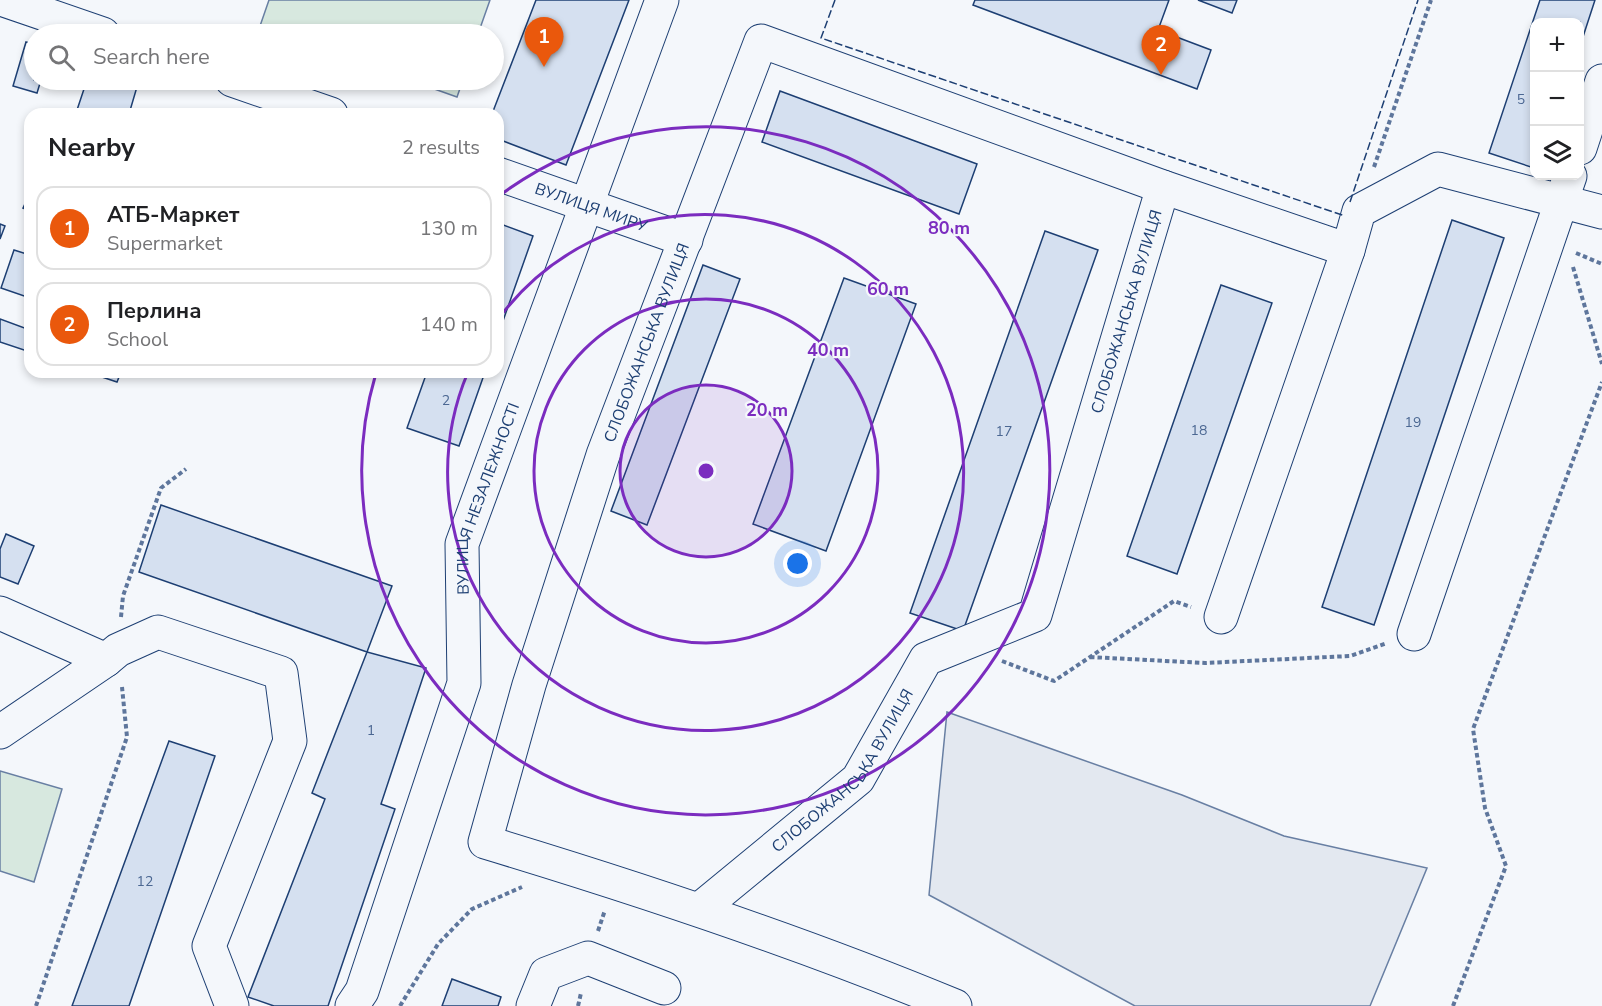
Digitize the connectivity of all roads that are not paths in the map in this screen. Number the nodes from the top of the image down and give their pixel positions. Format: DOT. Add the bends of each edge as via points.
graph roads {
  1 [pos="4,0"];
  2 [pos="662,0"];
  3 [pos="74,24"];
  4 [pos="1602,81"];
  5 [pos="261,90"];
  6 [pos="314,108"];
  7 [pos="1584,136"];
  8 [pos="504,176"];
  9 [pos="1163,187"];
  10 [pos="1566,188"];
  11 [pos="585,206"];
  12 [pos="1602,212"];
  13 [pos="686,240"];
  14 [pos="1348,250"];
  15 [pos="0,613"];
  16 [pos="1221,617"];
  17 [pos="1414,634"];
  18 [pos="112,655"];
  19 [pos="0,732"];
  20 [pos="700,909"];
  21 [pos="664,988"];
  22 [pos="227,995"];
  23 [pos="352,1006"];
  24 [pos="533,1006"];
  25 [pos="955,1006"];
  1 -- 3 [label="street"];
  2 -- 11 [label="street, ВУЛИЦЯ НЕЗАЛЕЖНОСТІ"];
  4 -- 7 [label="street"];
  5 -- 6 [label="street"];
  8 -- 11 [label="street, ВУЛИЦЯ МИРУ"];
  9 -- 13 [label="street, СЛОБОЖАНСЬКА ВУЛИЦЯ" via="761,41"];
  9 -- 14 [label="street, СЛОБОЖАНСЬКА ВУЛИЦЯ"];
  9 -- 20 [label="street, СЛОБОЖАНСЬКА ВУЛИЦЯ" via="1035,615 926,658 858,779"];
  10 -- 12 [label="street"];
  10 -- 14 [label="street" via="1438,170 1359,211"];
  10 -- 17 [label="street"];
  11 -- 13 [label="street, ВУЛИЦЯ МИРУ"];
  11 -- 23 [label="street, ВУЛИЦЯ НЕЗАЛЕЖНОСТІ" via="462,544 464,683 362,991"];
  13 -- 20 [label="street, СЛОБОЖАНСЬКА ВУЛИЦЯ" via="603,455 529,685 485,842"];
  14 -- 16 [label="street"];
  15 -- 18 [label="street"];
  18 -- 19 [label="street"];
  18 -- 22 [label="street" via="158,632 281,673 290,741 209,946"];
  20 -- 25 [label="street, СЛОБОЖАНСЬКА ВУЛИЦЯ"];
  21 -- 24 [label="street" via="588,958 546,974"];
}
